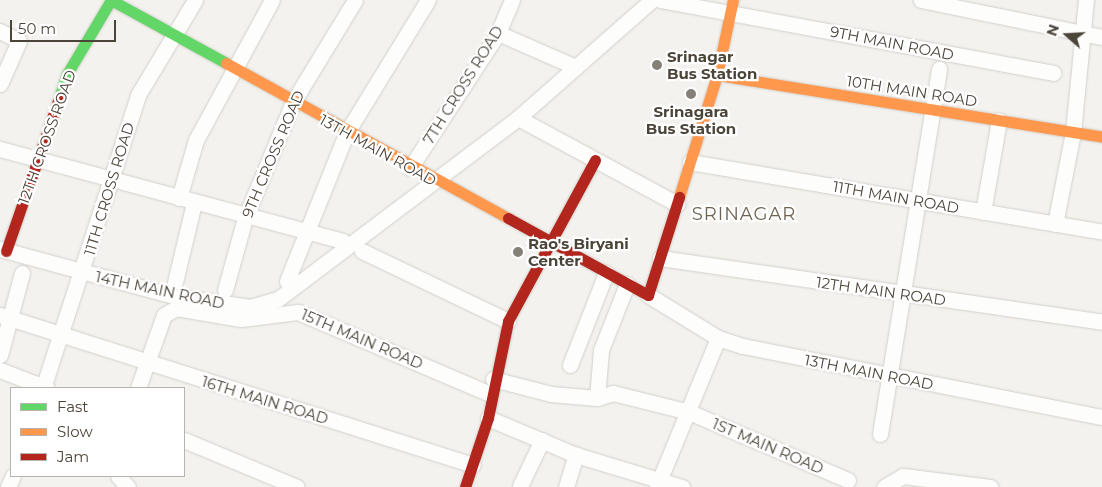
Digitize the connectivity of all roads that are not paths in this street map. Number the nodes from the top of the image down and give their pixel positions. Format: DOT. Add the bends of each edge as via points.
graph roads {
  1 [pos="110,0"];
  2 [pos="195,0"];
  3 [pos="272,0"];
  4 [pos="355,0"];
  5 [pos="428,0"];
  6 [pos="512,0"];
  7 [pos="652,0"];
  8 [pos="660,0"];
  9 [pos="921,0"];
  10 [pos="1086,0"];
  11 [pos="732,6"];
  12 [pos="0,31"];
  13 [pos="1080,32"];
  14 [pos="498,33"];
  15 [pos="174,36"];
  16 [pos="1102,37"];
  17 [pos="576,67"];
  18 [pos="232,68"];
  19 [pos="939,69"];
  20 [pos="1053,73"];
  21 [pos="717,75"];
  22 [pos="0,84"];
  23 [pos="293,102"];
  24 [pos="931,109"];
  25 [pos="518,118"];
  26 [pos="999,120"];
  27 [pos="347,132"];
  28 [pos="1073,132"];
  29 [pos="1102,137"];
  30 [pos="0,148"];
  31 [pos="595,160"];
  32 [pos="36,162"];
  33 [pos="690,162"];
  34 [pos="410,168"];
  35 [pos="433,181"];
  36 [pos="112,182"];
  37 [pos="178,198"];
  38 [pos="919,201"];
  39 [pos="194,203"];
  40 [pos="676,204"];
  41 [pos="983,212"];
  42 [pos="245,218"];
  43 [pos="1055,224"];
  44 [pos="305,229"];
  45 [pos="1102,232"];
  46 [pos="343,241"];
  47 [pos="551,244"];
  48 [pos="3,250"];
  49 [pos="362,251"];
  50 [pos="660,258"];
  51 [pos="22,273"];
  52 [pos="82,273"];
  53 [pos="606,273"];
  54 [pos="287,281"];
  55 [pos="175,282"];
  56 [pos="627,284"];
  57 [pos="225,290"];
  58 [pos="648,295"];
  59 [pos="905,295"];
  60 [pos="5,316"];
  61 [pos="508,321"];
  62 [pos="1102,322"];
  63 [pos="63,336"];
  64 [pos="718,338"];
  65 [pos="0,356"];
  66 [pos="147,362"];
  67 [pos="570,365"];
  68 [pos="0,370"];
  69 [pos="888,375"];
  70 [pos="491,386"];
  71 [pos="42,387"];
  72 [pos="45,387"];
  73 [pos="138,387"];
  74 [pos="597,398"];
  75 [pos="689,412"];
  76 [pos="1102,417"];
  77 [pos="488,418"];
  78 [pos="880,434"];
  79 [pos="185,440"];
  80 [pos="542,440"];
  81 [pos="576,455"];
  82 [pos="473,465"];
  83 [pos="119,477"];
  84 [pos="848,480"];
  85 [pos="660,483"];
  86 [pos="520,486"];
  87 [pos="128,487"];
  88 [pos="297,487"];
  89 [pos="465,487"];
  90 [pos="566,487"];
  91 [pos="682,487"];
  92 [pos="884,487"];
  93 [pos="990,487"];
  1 -- 15 [label="street, 13TH MAIN ROAD"];
  1 -- 32 [label="street, 12TH CROSS ROAD" via="67,74"];
  2 -- 15 [label="street, 11TH CROSS ROAD"];
  3 -- 18 [label="street"];
  4 -- 23 [label="street, 9TH CROSS ROAD"];
  5 -- 27 [label="street"];
  6 -- 14 [label="street, 7TH CROSS ROAD"];
  7 -- 17 [label="street, 14TH MAIN ROAD"];
  8 -- 11 [label="street, 9TH MAIN ROAD"];
  9 -- 13 [label="street"];
  10 -- 13 [label="street"];
  11 -- 20 [label="street, 9TH MAIN ROAD"];
  11 -- 21 [label="street"];
  12 -- 22 [label="street" via="19,41"];
  13 -- 16 [label="street"];
  13 -- 28 [label="street" via="1080,73"];
  14 -- 17 [label="street"];
  14 -- 34 [label="street, 7TH CROSS ROAD"];
  15 -- 18 [label="street, 13TH MAIN ROAD"];
  15 -- 36 [label="street, 11TH CROSS ROAD" via="138,96"];
  17 -- 25 [label="street, 14TH MAIN ROAD"];
  18 -- 23 [label="street, 13TH MAIN ROAD"];
  18 -- 37 [label="street" via="196,140"];
  19 -- 24 [label="street"];
  21 -- 24 [label="street, 10TH MAIN ROAD"];
  21 -- 33 [label="street"];
  23 -- 27 [label="street, 13TH MAIN ROAD"];
  23 -- 42 [label="street, 9TH CROSS ROAD"];
  24 -- 26 [label="street, 10TH MAIN ROAD"];
  24 -- 38 [label="street"];
  25 -- 31 [label="street"];
  25 -- 35 [label="street, 14TH MAIN ROAD"];
  26 -- 28 [label="street, 10TH MAIN ROAD"];
  26 -- 41 [label="street"];
  27 -- 34 [label="street, 13TH MAIN ROAD"];
  27 -- 44 [label="street"];
  28 -- 29 [label="street, 10TH MAIN ROAD"];
  28 -- 43 [label="street"];
  30 -- 32 [label="street"];
  31 -- 40 [label="street"];
  31 -- 47 [label="street"];
  32 -- 36 [label="street"];
  32 -- 48 [label="street, 12TH CROSS ROAD"];
  33 -- 38 [label="street, 11TH MAIN ROAD"];
  33 -- 40 [label="street"];
  34 -- 35 [label="street, 13TH MAIN ROAD"];
  35 -- 47 [label="street, 13TH MAIN ROAD"];
  35 -- 52 [label="street, 14TH MAIN ROAD" via="292,291 261,305 209,302"];
  36 -- 37 [label="street"];
  36 -- 52 [label="street, 11TH CROSS ROAD"];
  37 -- 39 [label="street"];
  38 -- 41 [label="street, 11TH MAIN ROAD"];
  38 -- 59 [label="street"];
  39 -- 42 [label="street"];
  39 -- 55 [label="street"];
  40 -- 50 [label="street"];
  41 -- 43 [label="street, 11TH MAIN ROAD"];
  42 -- 44 [label="street"];
  42 -- 57 [label="street, 9TH CROSS ROAD"];
  43 -- 45 [label="street, 11TH MAIN ROAD"];
  44 -- 46 [label="street"];
  44 -- 54 [label="street"];
  47 -- 53 [label="street, 13TH MAIN ROAD"];
  47 -- 61 [label="street"];
  48 -- 52 [label="street, 14TH MAIN ROAD"];
  49 -- 61 [label="street"];
  50 -- 58 [label="street"];
  50 -- 59 [label="street, 12TH MAIN ROAD"];
  51 -- 60 [label="street"];
  52 -- 63 [label="street, 11TH CROSS ROAD"];
  53 -- 56 [label="street, 13TH MAIN ROAD"];
  53 -- 67 [label="street"];
  56 -- 58 [label="street, 13TH MAIN ROAD"];
  56 -- 74 [label="street" via="601,350"];
  58 -- 64 [label="street, 13TH MAIN ROAD"];
  59 -- 62 [label="street, 12TH MAIN ROAD"];
  59 -- 69 [label="street"];
  60 -- 63 [label="street, 16TH MAIN ROAD"];
  60 -- 65 [label="street"];
  61 -- 70 [label="street"];
  63 -- 66 [label="street, 16TH MAIN ROAD"];
  63 -- 72 [label="street, 11TH CROSS ROAD"];
  64 -- 69 [label="street, 13TH MAIN ROAD" via="769,352"];
  64 -- 75 [label="street"];
  66 -- 70 [label="street, 15TH MAIN ROAD" via="168,310 241,319 298,312"];
  66 -- 73 [label="street"];
  66 -- 82 [label="street, 16TH MAIN ROAD"];
  68 -- 71 [label="street"];
  69 -- 76 [label="street, 13TH MAIN ROAD"];
  69 -- 78 [label="street"];
  70 -- 74 [label="street, 1ST MAIN ROAD"];
  70 -- 77 [label="street"];
  74 -- 75 [label="street, 1ST MAIN ROAD" via="613,393"];
  75 -- 84 [label="street, 1ST MAIN ROAD"];
  75 -- 85 [label="street"];
  77 -- 80 [label="street"];
  77 -- 82 [label="street"];
  79 -- 88 [label="street"];
  80 -- 81 [label="street"];
  80 -- 86 [label="street"];
  81 -- 85 [label="street"];
  81 -- 90 [label="street"];
  82 -- 89 [label="street"];
  83 -- 87 [label="street"];
  85 -- 91 [label="street"];
  92 -- 93 [label="street" via="903,476"];
}
